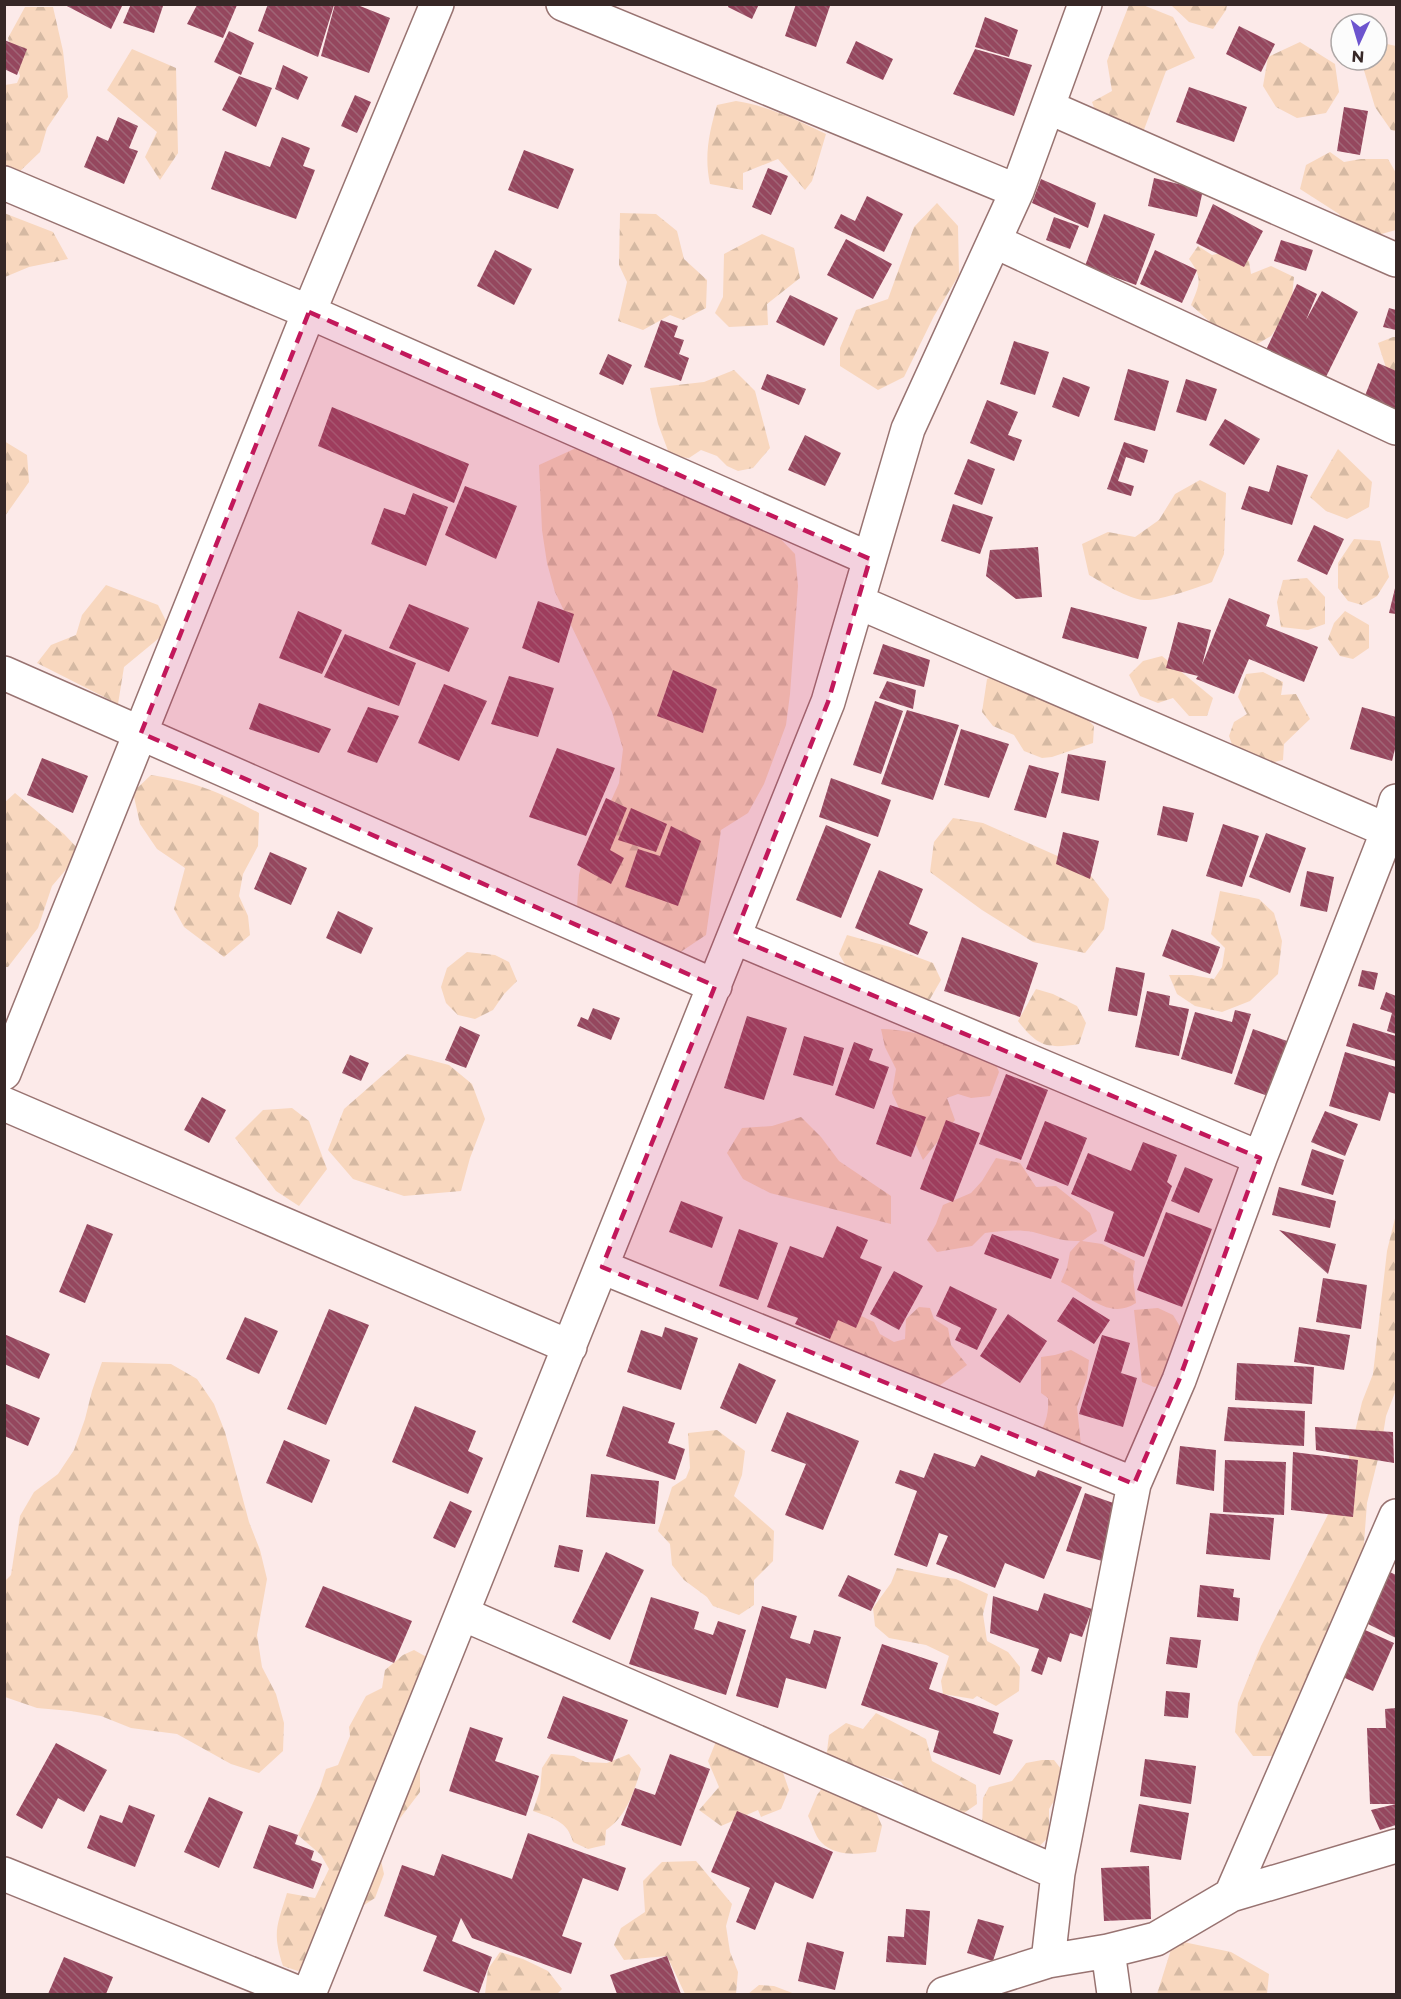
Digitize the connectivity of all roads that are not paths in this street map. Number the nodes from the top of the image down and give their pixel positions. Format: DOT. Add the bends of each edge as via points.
graph roads {
  1 [pos="437,4"];
  2 [pos="563,4"];
  3 [pos="1085,4"];
  4 [pos="1048,107"];
  5 [pos="4,183"];
  6 [pos="1017,191"];
  7 [pos="994,241"];
  8 [pos="1396,260"];
  9 [pos="309,312"];
  10 [pos="1396,428"];
  11 [pos="870,559"];
  12 [pos="858,602"];
  13 [pos="4,673"];
  14 [pos="141,733"];
  15 [pos="1394,822"];
  16 [pos="734,938"];
  17 [pos="715,986"];
  18 [pos="4,1073"];
  19 [pos="4,1104"];
  20 [pos="1260,1158"];
  21 [pos="602,1267"];
  22 [pos="570,1347"];
  23 [pos="1134,1484"];
  24 [pos="1396,1516"];
  25 [pos="464,1614"];
  26 [pos="1396,1846"];
  27 [pos="1058,1873"];
  28 [pos="4,1874"];
  29 [pos="1231,1895"];
  30 [pos="1108,1951"];
  31 [pos="1048,1961"];
  32 [pos="301,1995"];
  33 [pos="309,1995"];
  34 [pos="944,1995"];
  35 [pos="1114,1995"];
  1 -- 9 [label="street"];
  2 -- 6 [label="street"];
  3 -- 4 [label="street"];
  4 -- 6 [label="street"];
  4 -- 8 [label="street"];
  5 -- 9 [label="street"];
  6 -- 7 [label="street"];
  7 -- 10 [label="street"];
  7 -- 11 [label="street" via="908,429"];
  9 -- 11 [label="street"];
  9 -- 14 [label="street"];
  11 -- 12 [label="street"];
  12 -- 15 [label="street"];
  12 -- 16 [label="street" via="828,702"];
  13 -- 14 [label="street"];
  14 -- 17 [label="street"];
  14 -- 18 [label="street"];
  15 -- 20 [label="street"];
  16 -- 17 [label="street"];
  16 -- 20 [label="street"];
  17 -- 21 [label="street"];
  19 -- 22 [label="street"];
  20 -- 23 [label="street" via="1179,1380"];
  21 -- 22 [label="street"];
  21 -- 23 [label="street"];
  22 -- 25 [label="street"];
  23 -- 27 [label="street"];
  24 -- 29 [label="street"];
  25 -- 27 [label="street"];
  25 -- 33 [label="street"];
  26 -- 29 [label="street"];
  27 -- 31 [label="street"];
  28 -- 32 [label="street"];
  29 -- 30 [label="street" via="1156,1939"];
  30 -- 31 [label="street"];
  30 -- 35 [label="street"];
  31 -- 34 [label="street"];
}
